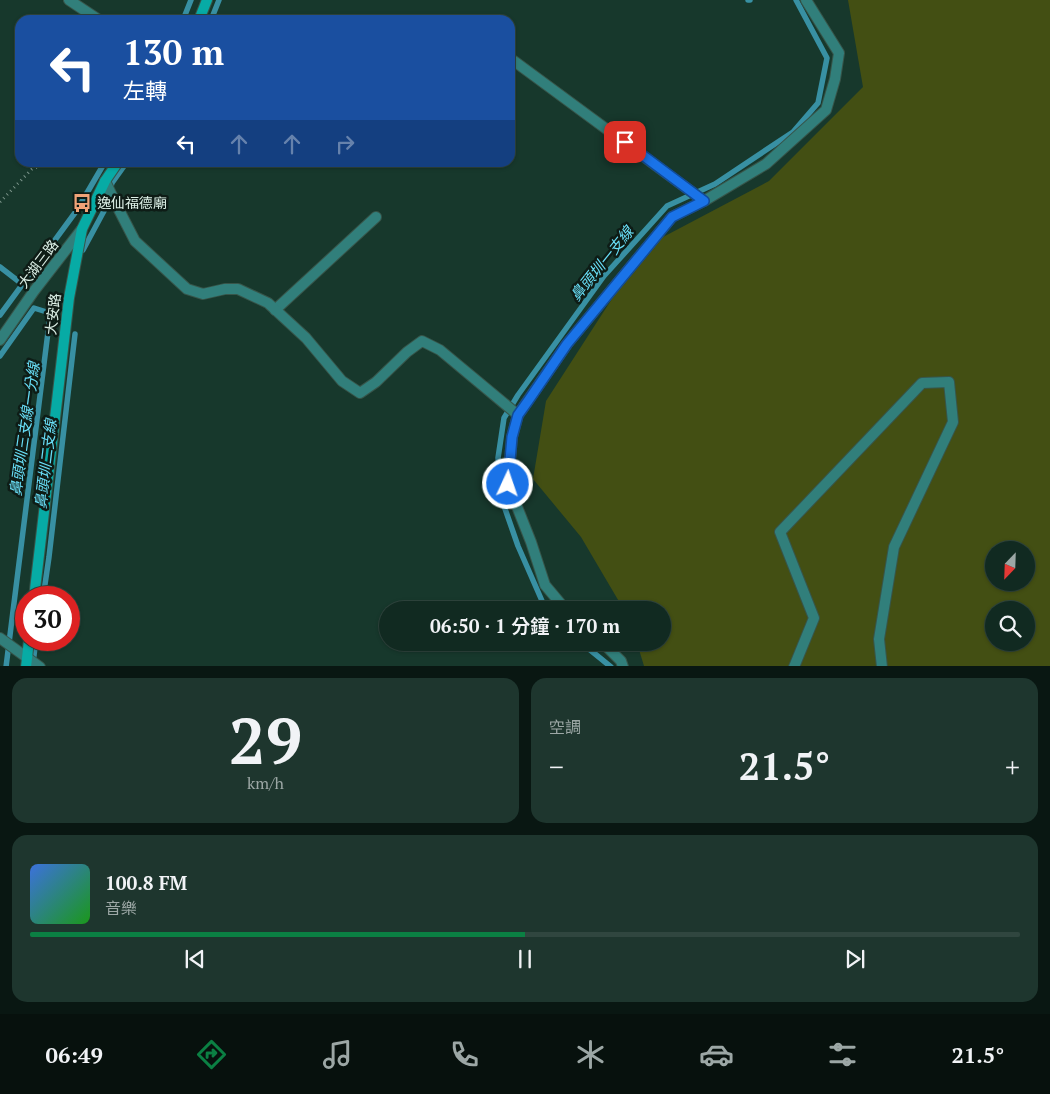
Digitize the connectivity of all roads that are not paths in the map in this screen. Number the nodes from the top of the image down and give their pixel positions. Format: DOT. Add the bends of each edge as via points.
graph roads {
  1 [pos="69,0"];
  2 [pos="208,0"];
  3 [pos="806,0"];
  4 [pos="91,15"];
  5 [pos="201,15"];
  6 [pos="515,62"];
  7 [pos="115,167"];
  8 [pos="105,181"];
  9 [pos="704,201"];
  10 [pos="376,217"];
  11 [pos="82,229"];
  12 [pos="276,310"];
  13 [pos="0,340"];
  14 [pos="518,415"];
  15 [pos="35,586"];
  16 [pos="558,601"];
  17 [pos="0,638"];
  18 [pos="611,651"];
  19 [pos="26,662"];
  20 [pos="40,666"];
  21 [pos="623,666"];
  22 [pos="794,666"];
  23 [pos="882,666"];
  1 -- 4 [label="street"];
  2 -- 5 [label="street"];
  3 -- 9 [label="street" via="839,53 826,110 766,164"];
  6 -- 9 [label="street"];
  7 -- 8 [label="street, 大安路"];
  8 -- 11 [label="street, 大安路"];
  8 -- 12 [label="street" via="135,241 187,289 203,294 238,289"];
  9 -- 14 [label="street" via="672,217 567,344"];
  10 -- 12 [label="street"];
  11 -- 13 [label="street, 大湖三路"];
  11 -- 15 [label="street, 大安路" via="69,298"];
  12 -- 14 [label="street" via="306,338 342,380 360,393 422,341 440,350"];
  14 -- 16 [label="street" via="512,437 508,484 545,585"];
  17 -- 19 [label="street"];
  18 -- 21 [label="street"];
  19 -- 20 [label="street"];
  22 -- 23 [label="street" via="814,618 780,532 922,383 949,382 953,422 894,547 879,639"];
}
